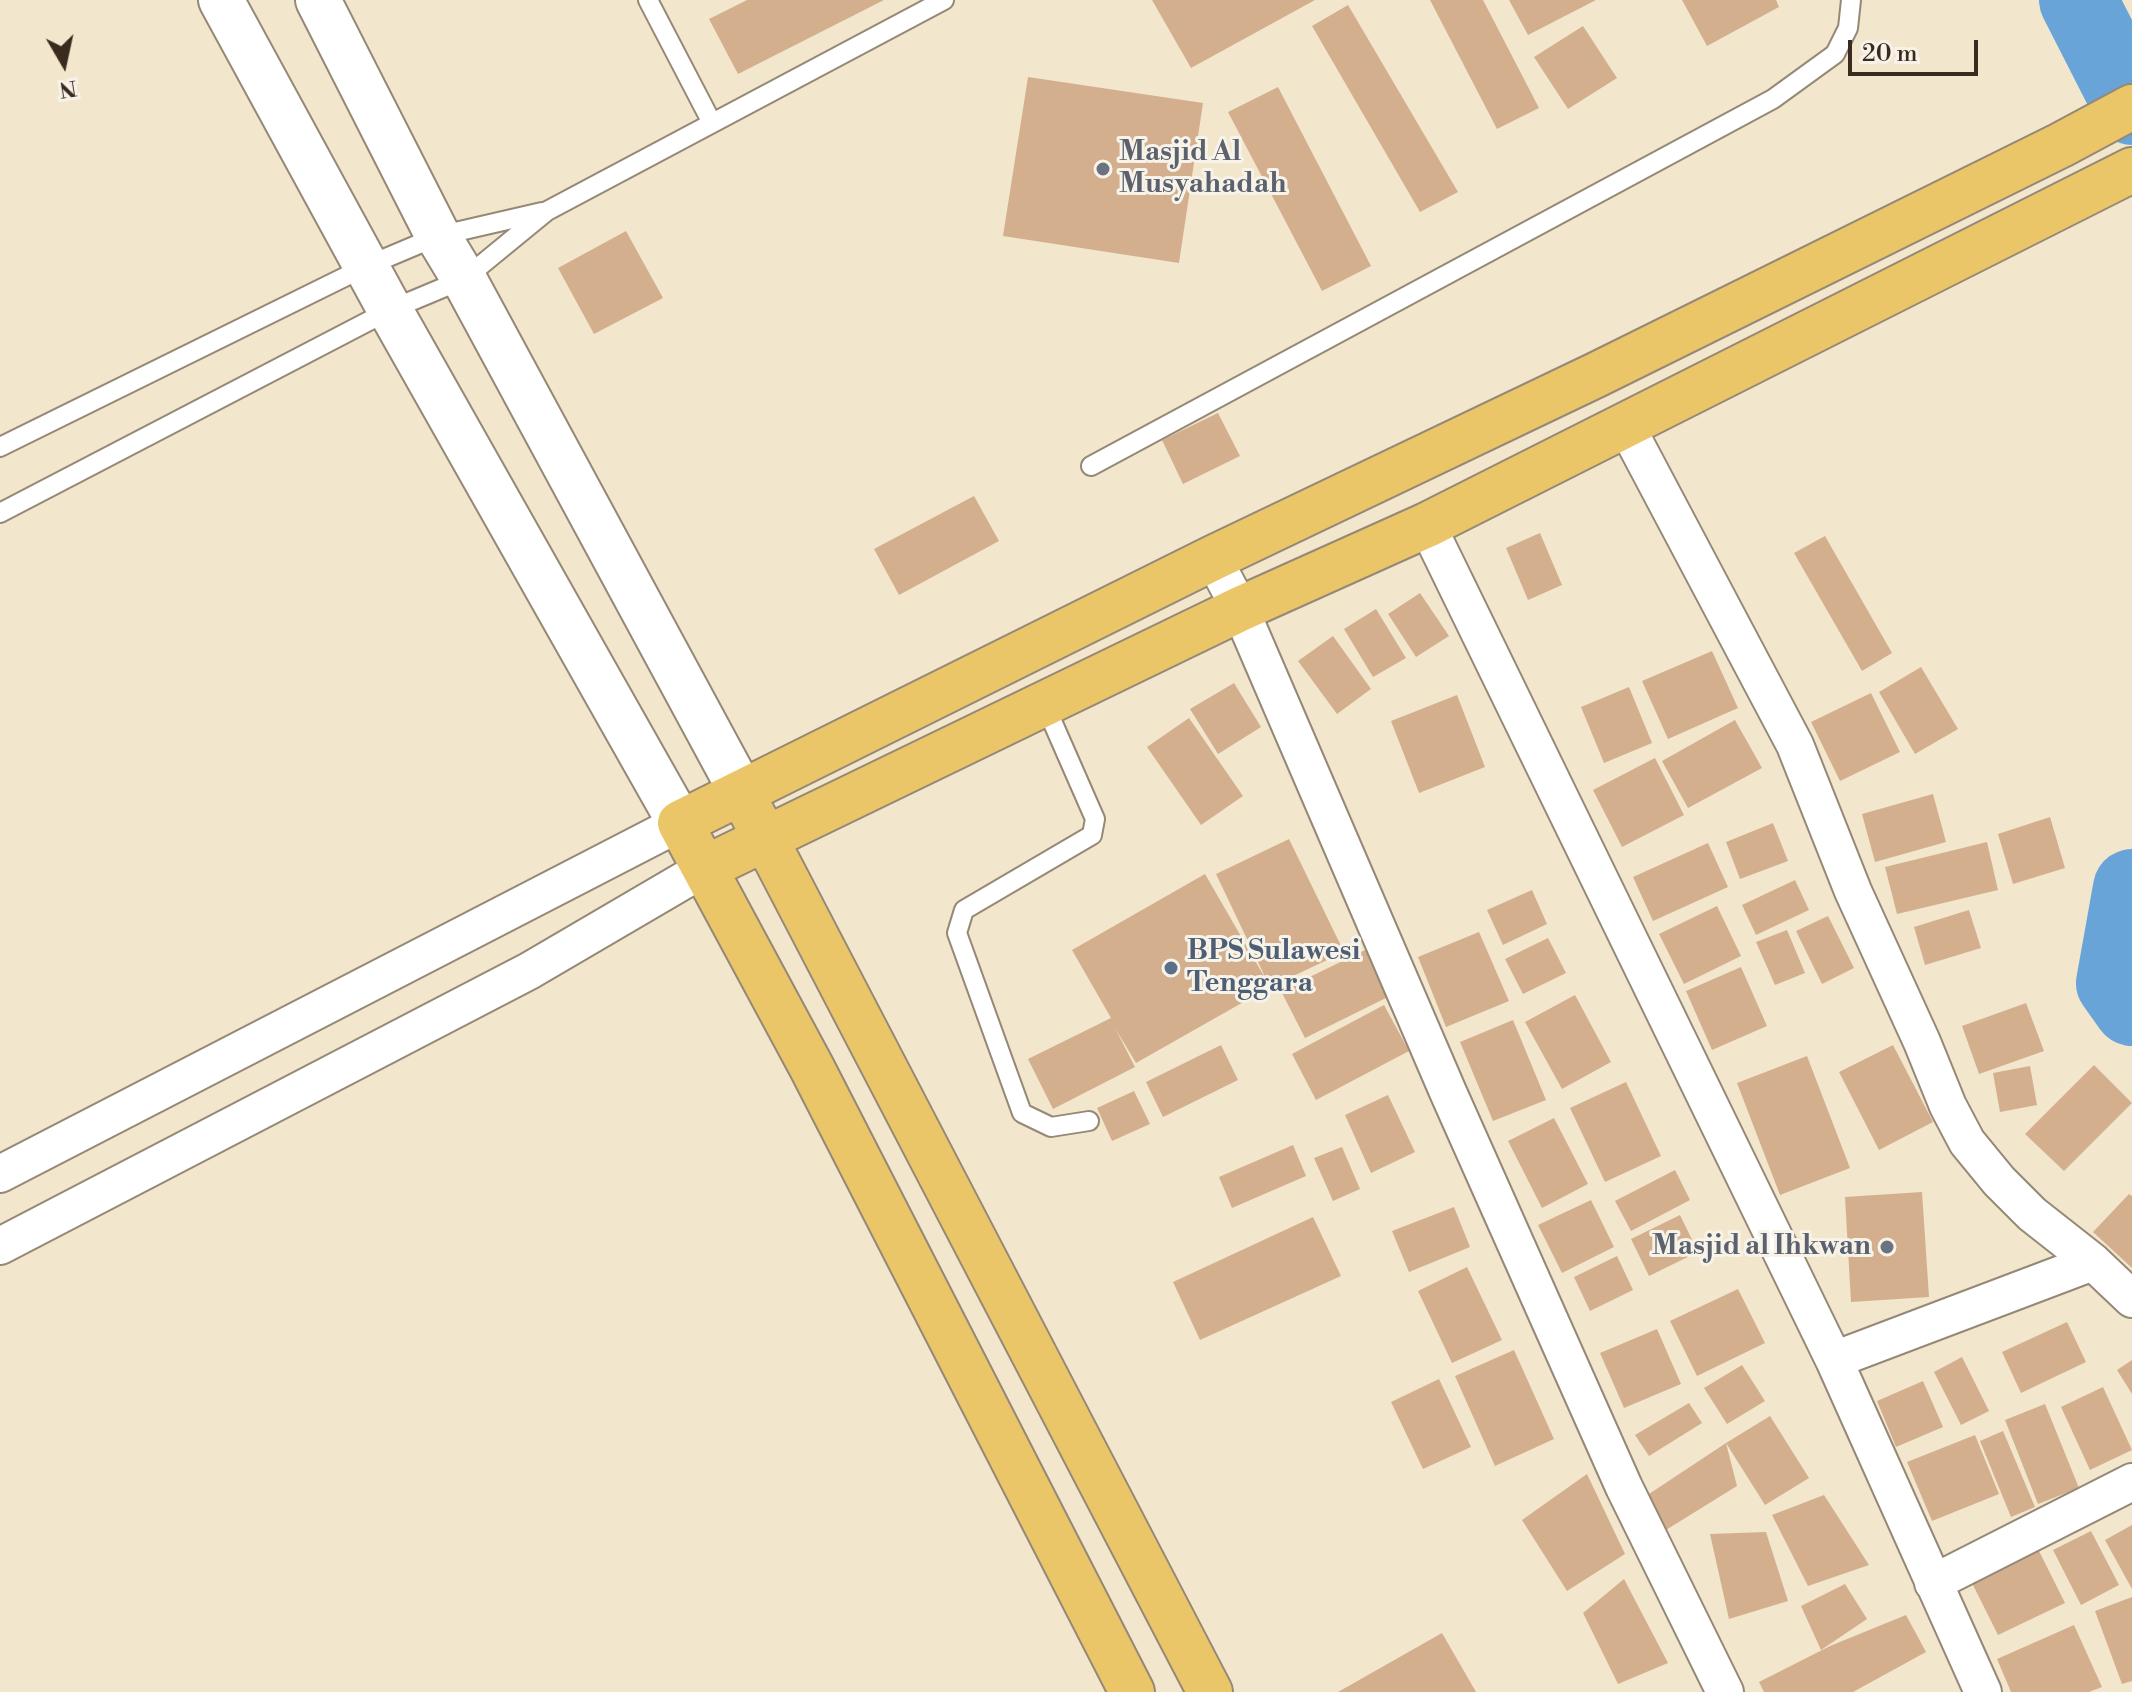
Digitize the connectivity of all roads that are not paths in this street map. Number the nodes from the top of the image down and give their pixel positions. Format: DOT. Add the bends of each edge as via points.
graph roads {
  1 [pos="221,0"];
  2 [pos="318,0"];
  3 [pos="944,0"];
  4 [pos="1851,0"];
  5 [pos="651,1"];
  6 [pos="2132,107"];
  7 [pos="712,123"];
  8 [pos="2132,170"];
  9 [pos="547,211"];
  10 [pos="438,236"];
  11 [pos="367,266"];
  12 [pos="464,279"];
  13 [pos="390,310"];
  14 [pos="1625,424"];
  15 [pos="0,447"];
  16 [pos="1091,466"];
  17 [pos="0,513"];
  18 [pos="1427,525"];
  19 [pos="1213,558"];
  20 [pos="1240,609"];
  21 [pos="1045,705"];
  22 [pos="742,793"];
  23 [pos="680,823"];
  24 [pos="764,839"];
  25 [pos="705,868"];
  26 [pos="1089,1121"];
  27 [pos="0,1174"];
  28 [pos="0,1246"];
  29 [pos="2093,1262"];
  30 [pos="2132,1299"];
  31 [pos="1834,1360"];
  32 [pos="2132,1482"];
  33 [pos="1933,1583"];
  34 [pos="1132,1692"];
  35 [pos="1210,1692"];
  36 [pos="1725,1692"];
  37 [pos="1983,1692"];
  1 -- 11 [label="street"];
  2 -- 10 [label="street"];
  3 -- 7 [label="lane"];
  4 -- 16 [label="lane" via="1848,28 1835,54 1773,99"];
  5 -- 7 [label="lane"];
  6 -- 19 [label="highway" via="1596,375"];
  7 -- 9 [label="lane"];
  8 -- 14 [label="highway"];
  9 -- 10 [label="lane"];
  9 -- 12 [label="lane"];
  10 -- 11 [label="lane"];
  10 -- 12 [label="street"];
  11 -- 13 [label="street"];
  11 -- 15 [label="lane"];
  12 -- 13 [label="lane"];
  12 -- 22 [label="street"];
  13 -- 17 [label="lane"];
  13 -- 23 [label="street"];
  14 -- 18 [label="highway"];
  14 -- 29 [label="street" via="1795,745 1853,891 1967,1142 2032,1214"];
  18 -- 20 [label="highway"];
  18 -- 31 [label="street"];
  19 -- 20 [label="street"];
  19 -- 22 [label="highway"];
  20 -- 21 [label="highway"];
  20 -- 36 [label="street" via="1624,1487"];
  21 -- 24 [label="highway"];
  21 -- 26 [label="lane" via="1095,819 1092,835 964,910 957,933 1022,1113 1051,1127"];
  22 -- 23 [label="highway"];
  22 -- 24 [label="highway"];
  23 -- 25 [label="highway"];
  23 -- 27 [label="street"];
  24 -- 25 [label="highway"];
  24 -- 35 [label="highway"];
  25 -- 28 [label="street" via="529,971"];
  25 -- 34 [label="highway"];
  29 -- 30 [label="street"];
  29 -- 31 [label="street"];
  31 -- 33 [label="street"];
  32 -- 33 [label="street"];
  33 -- 37 [label="street"];
}
